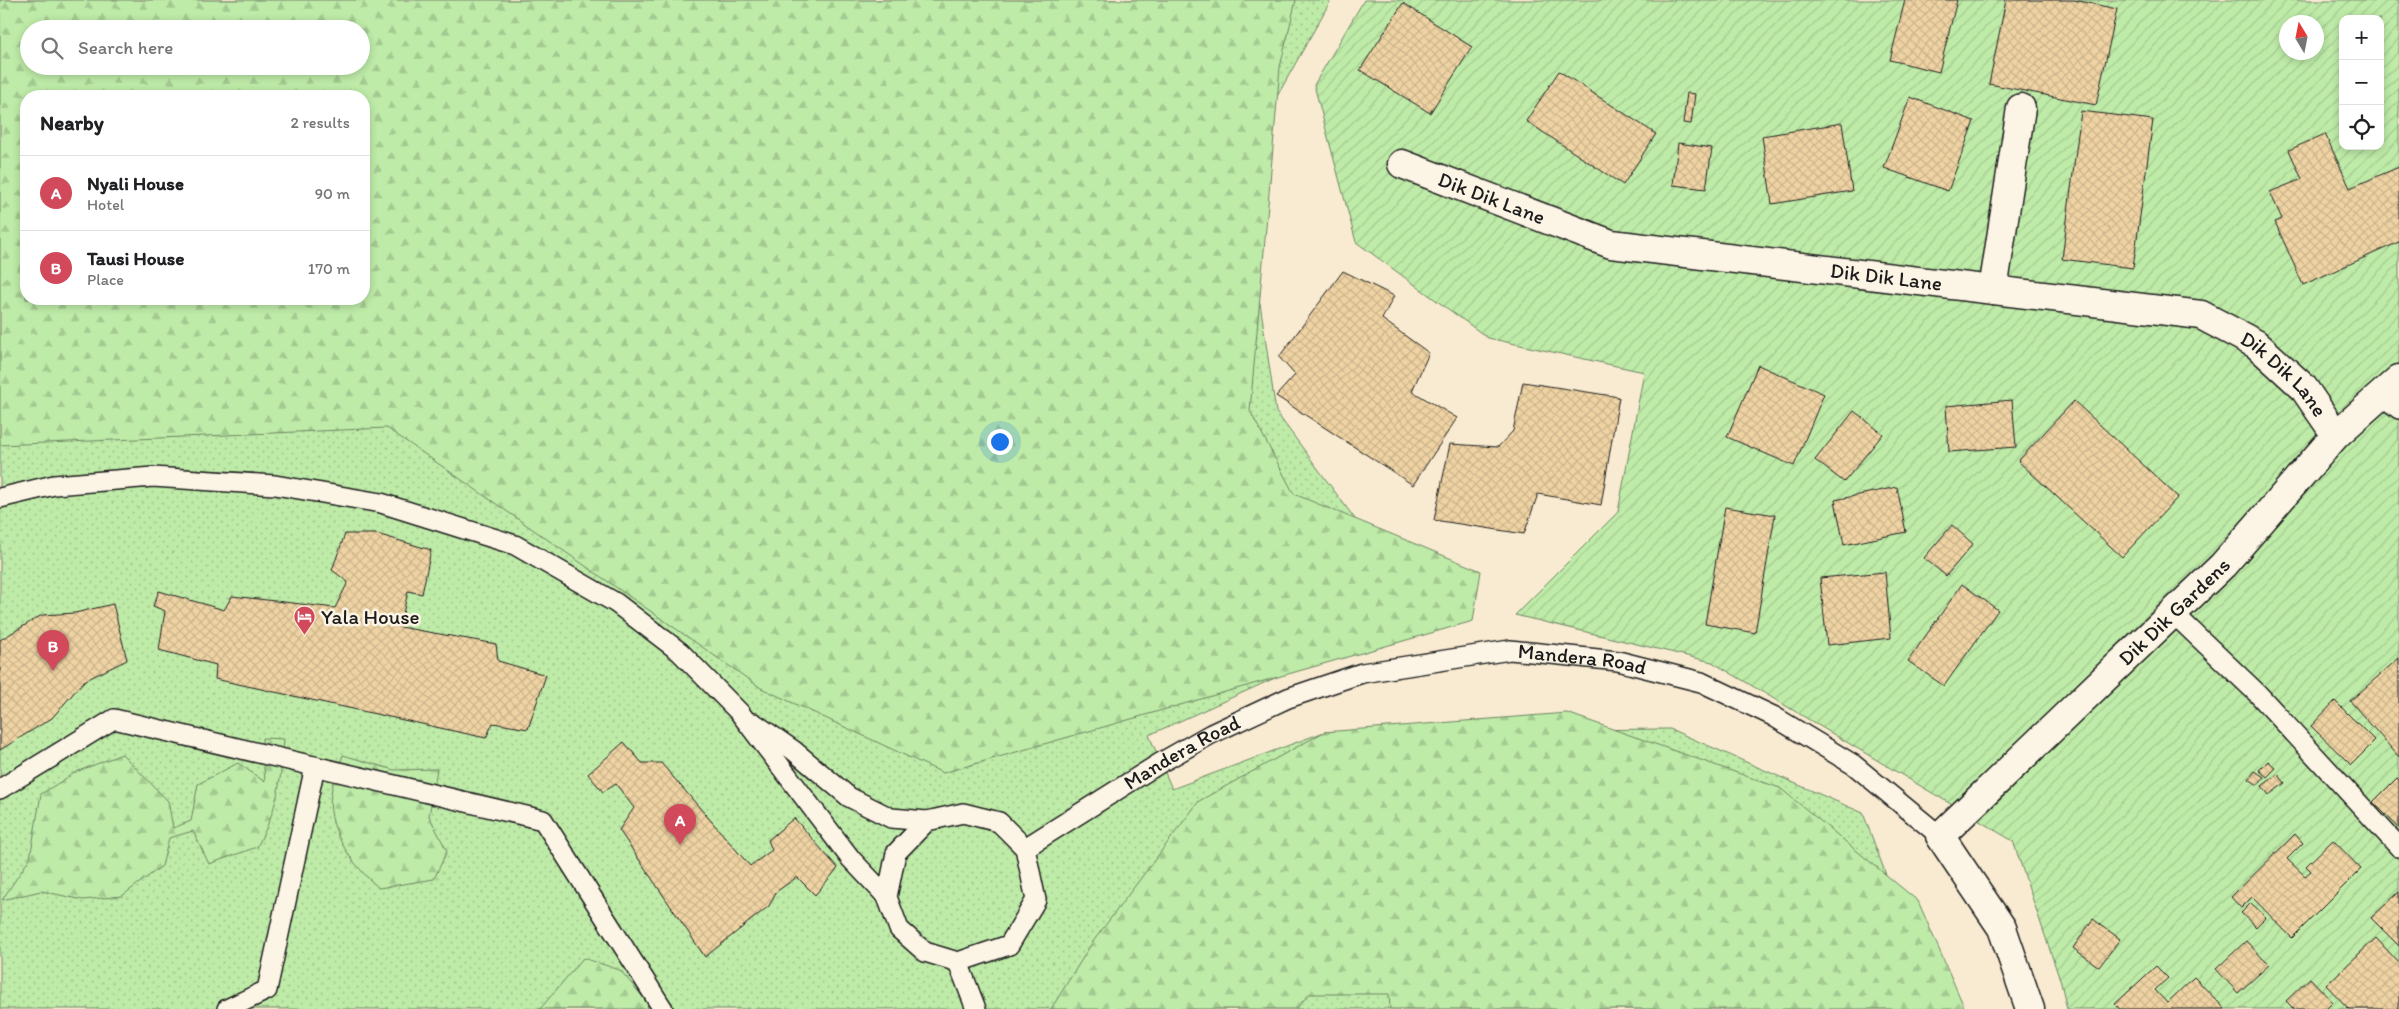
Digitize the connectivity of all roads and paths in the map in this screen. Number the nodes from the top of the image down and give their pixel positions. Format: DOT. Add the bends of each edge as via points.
graph roads {
  1 [pos="2020,108"];
  2 [pos="1402,164"];
  3 [pos="1993,290"];
  4 [pos="2393,394"];
  5 [pos="2336,435"];
  6 [pos="0,498"];
  7 [pos="2173,613"];
  8 [pos="740,713"];
  9 [pos="315,766"];
  10 [pos="0,790"];
  11 [pos="927,821"];
  12 [pos="1940,836"];
  13 [pos="2399,846"];
  14 [pos="1025,848"];
  15 [pos="888,897"];
  16 [pos="958,962"];
  17 [pos="227,1009"];
  18 [pos="664,1009"];
  19 [pos="976,1009"];
  20 [pos="2030,1009"];
  1 -- 3 [label="street"];
  2 -- 3 [label="street, Dik Dik Lane" via="1611,244"];
  3 -- 5 [label="street, Dik Dik Lane" via="2201,315 2256,344 2303,387"];
  4 -- 5 [label="street, Dik Dik Gardens"];
  5 -- 7 [label="street, Dik Dik Gardens" via="2223,565"];
  6 -- 8 [label="lane" via="54,485 153,477 275,485 381,503 514,545 616,603 680,652"];
  7 -- 12 [label="street, Dik Dik Gardens"];
  7 -- 13 [label="lane" via="2258,694"];
  8 -- 11 [label="lane" via="793,750 849,797 891,818"];
  8 -- 15 [label="lane" via="851,859"];
  9 -- 10 [label="lane" via="114,720"];
  9 -- 17 [label="lane" via="267,990"];
  9 -- 18 [label="lane" via="543,820"];
  11 -- 14 [label="lane" via="963,813 999,822"];
  11 -- 15 [label="lane" via="896,853"];
  12 -- 14 [label="lane, Mandera Road" via="1854,765 1774,716 1701,682 1618,661 1510,650 1362,673 1288,698 1211,734 1160,763"];
  12 -- 20 [label="street, Mandera Road" via="2002,928"];
  14 -- 16 [label="lane" via="1036,900 1009,945"];
  15 -- 16 [label="lane" via="899,929 925,952"];
  16 -- 19 [label="lane"];
}
